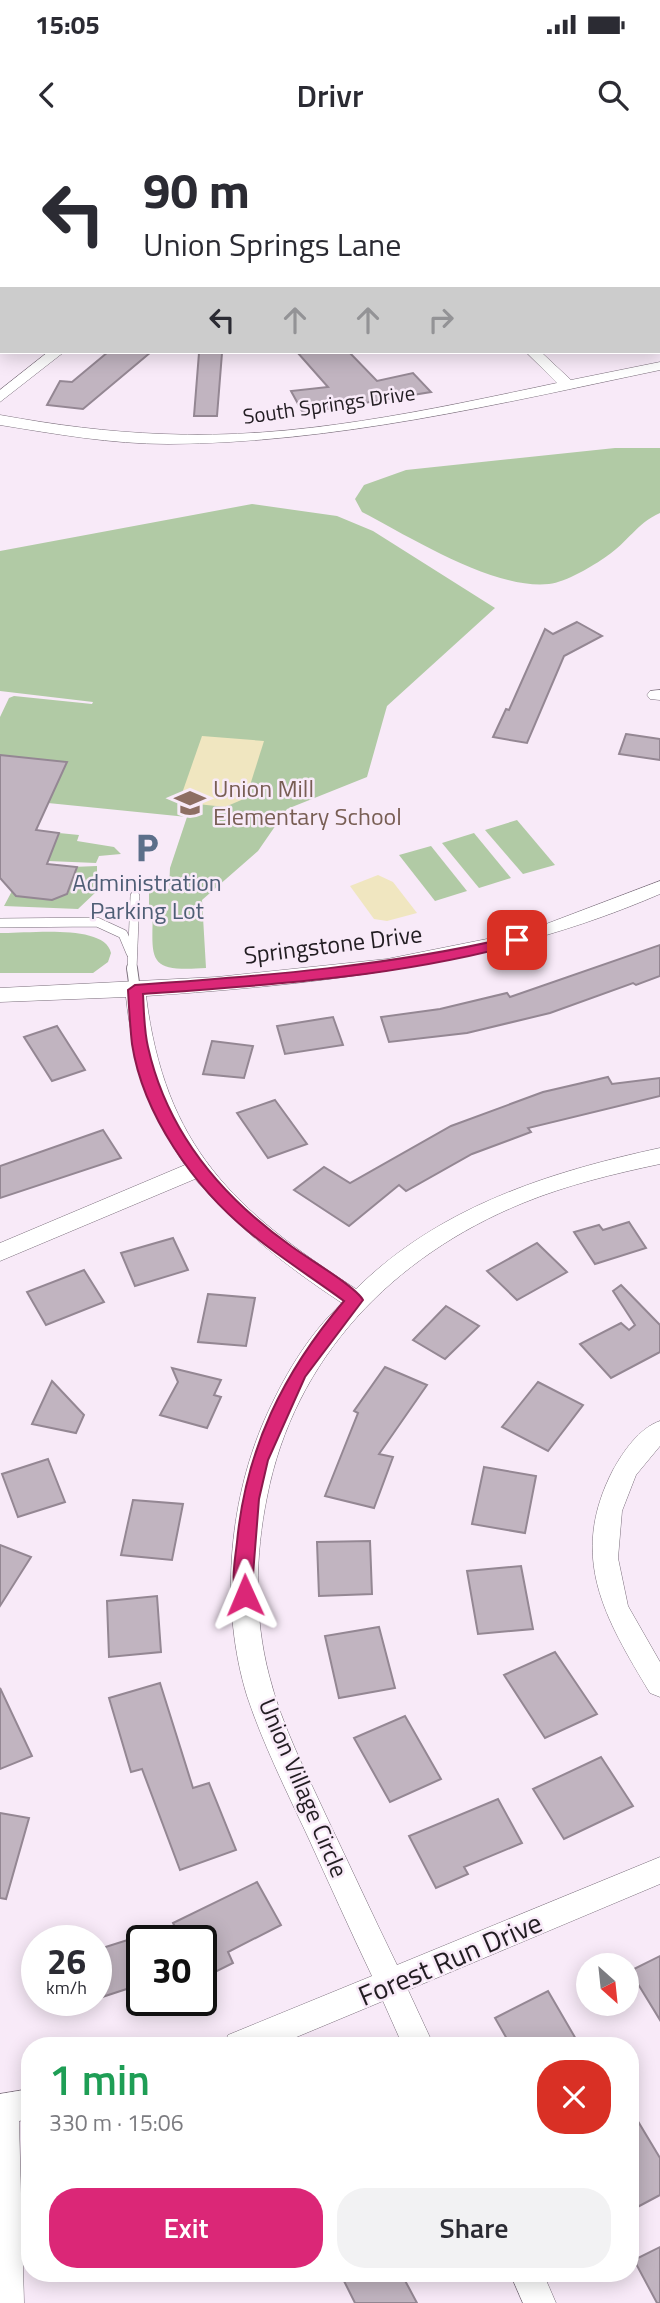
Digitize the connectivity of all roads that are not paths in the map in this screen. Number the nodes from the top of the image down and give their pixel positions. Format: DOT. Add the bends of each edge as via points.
graph roads {
  1 [pos="54,354"];
  2 [pos="535,354"];
  3 [pos="660,366"];
  4 [pos="568,385"];
  5 [pos="0,397"];
  6 [pos="0,419"];
  7 [pos="660,887"];
  8 [pos="135,896"];
  9 [pos="0,923"];
  10 [pos="131,953"];
  11 [pos="135,990"];
  12 [pos="0,995"];
  13 [pos="660,1156"];
  14 [pos="198,1169"];
  15 [pos="0,1252"];
  16 [pos="355,1300"];
  17 [pos="660,1431"];
  18 [pos="660,1685"];
  19 [pos="660,1870"];
  20 [pos="390,1984"];
  21 [pos="261,2037"];
  22 [pos="415,2037"];
  23 [pos="11,2108"];
  24 [pos="530,2282"];
  25 [pos="8,2303"];
  26 [pos="540,2303"];
  1 -- 5 [label="street"];
  2 -- 4 [label="street"];
  3 -- 4 [label="street, South Springs Drive"];
  4 -- 6 [label="street, South Springs Drive" via="346,428 253,438 108,437"];
  7 -- 11 [label="street, Springstone Drive" via="583,919 456,955 324,976"];
  8 -- 10 [label="lane"];
  9 -- 10 [label="lane" via="97,922 123,934"];
  10 -- 11 [label="lane"];
  11 -- 12 [label="street, Springstone Drive"];
  11 -- 14 [label="street" via="140,1045 153,1091"];
  13 -- 16 [label="street, Union Village Circle" via="562,1177 499,1202 409,1255"];
  14 -- 15 [label="street"];
  14 -- 16 [label="street" via="254,1228"];
  16 -- 20 [label="street, Union Village Circle" via="298,1374 260,1460 250,1499 244,1567 246,1622 256,1675 277,1739"];
  17 -- 18 [label="street" via="630,1462 612,1495 603,1550 615,1607"];
  19 -- 20 [label="street, Forest Run Drive"];
  20 -- 21 [label="street, Forest Run Drive"];
  20 -- 22 [label="street, Union Village Circle"];
  23 -- 25 [label="street"];
  24 -- 26 [label="street"];
}
